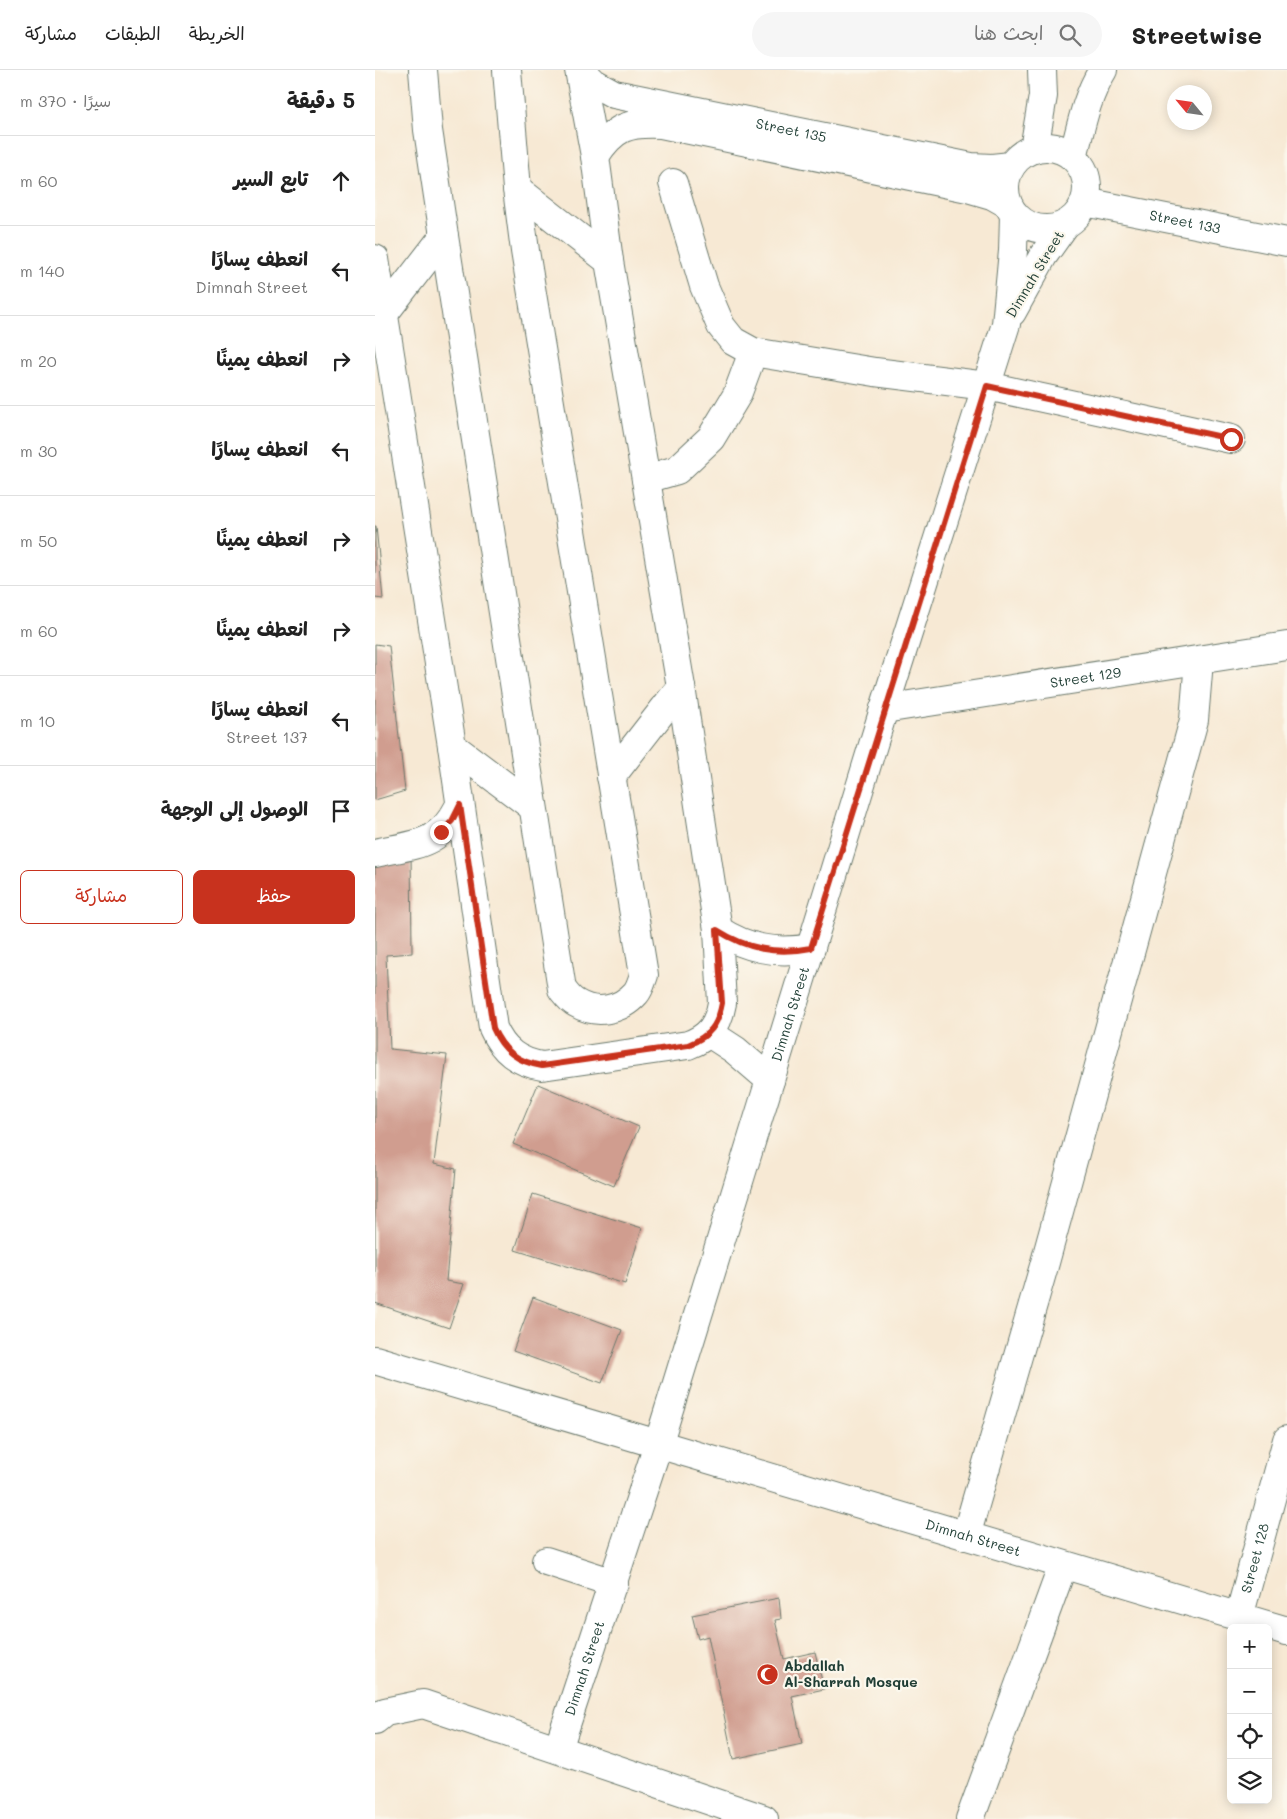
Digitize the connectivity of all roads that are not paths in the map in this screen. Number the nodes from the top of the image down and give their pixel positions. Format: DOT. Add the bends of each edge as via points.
graph roads {
  1 [pos="423,70"];
  2 [pos="507,70"];
  3 [pos="580,70"];
  4 [pos="1042,70"];
  5 [pos="1103,70"];
  6 [pos="1034,149"];
  7 [pos="595,156"];
  8 [pos="1073,157"];
  9 [pos="1011,166"];
  10 [pos="673,183"];
  11 [pos="517,189"];
  12 [pos="1085,202"];
  13 [pos="1011,210"];
  14 [pos="1065,225"];
  15 [pos="444,236"];
  16 [pos="1287,242"];
  17 [pos="375,259"];
  18 [pos="609,260"];
  19 [pos="383,315"];
  20 [pos="1006,324"];
  21 [pos="753,352"];
  22 [pos="987,386"];
  23 [pos="1231,439"];
  24 [pos="647,479"];
  25 [pos="1287,646"];
  26 [pos="1199,660"];
  27 [pos="681,687"];
  28 [pos="884,709"];
  29 [pos="452,746"];
  30 [pos="611,777"];
  31 [pos="460,805"];
  32 [pos="533,807"];
  33 [pos="375,853"];
  34 [pos="717,930"];
  35 [pos="811,948"];
  36 [pos="709,1033"];
  37 [pos="770,1080"];
  38 [pos="375,1360"];
  39 [pos="1287,1440"];
  40 [pos="659,1445"];
  41 [pos="967,1536"];
  42 [pos="546,1561"];
  43 [pos="1063,1565"];
  44 [pos="615,1583"];
  45 [pos="1239,1617"];
  46 [pos="1287,1631"];
  47 [pos="375,1720"];
  48 [pos="558,1749"];
  49 [pos="764,1819"];
  50 [pos="970,1819"];
  1 -- 15 [label="street" via="428,130"];
  2 -- 11 [label="street"];
  3 -- 7 [label="street"];
  3 -- 9 [label="street, Street 135" via="594,83 614,94 971,167"];
  4 -- 6 [label="street" via="1043,96"];
  5 -- 8 [label="street" via="1086,105"];
  6 -- 8 [label="street" via="1055,148"];
  6 -- 9 [label="street" via="1017,158"];
  7 -- 13 [label="street, Street 135" via="606,139 622,128 641,122 661,124 968,188 992,195"];
  7 -- 18 [label="street"];
  8 -- 12 [label="street" via="1086,178"];
  9 -- 13 [label="street" via="1005,192"];
  10 -- 21 [label="street" via="704,286 721,326 733,341"];
  11 -- 18 [label="street"];
  11 -- 30 [label="street"];
  12 -- 14 [label="street"];
  12 -- 16 [label="street, Street 133"];
  13 -- 14 [label="street" via="1025,224 1038,229"];
  13 -- 20 [label="street, Dimnah Street" via="1013,260"];
  14 -- 20 [label="street, Dimnah Street"];
  15 -- 19 [label="street"];
  15 -- 32 [label="street"];
  17 -- 19 [label="street"];
  18 -- 24 [label="street"];
  19 -- 29 [label="street"];
  20 -- 22 [label="street, Dimnah Street"];
  21 -- 22 [label="street"];
  21 -- 24 [label="street" via="737,395 711,438 677,470"];
  22 -- 23 [label="street"];
  22 -- 28 [label="street, Dimnah Street"];
  24 -- 27 [label="street"];
  25 -- 26 [label="street, Street 129"];
  26 -- 28 [label="street, Street 129"];
  26 -- 41 [label="street" via="1194,720"];
  27 -- 30 [label="street"];
  27 -- 34 [label="street"];
  28 -- 35 [label="street, Dimnah Street"];
  29 -- 31 [label="street"];
  29 -- 32 [label="street"];
  30 -- 32 [label="street" via="644,975 637,991 624,1004 607,1010 590,1010 574,1002 562,989"];
  31 -- 33 [label="street" via="452,821 429,841"];
  31 -- 36 [label="street" via="493,1028 507,1051 517,1059 542,1066 688,1045"];
  34 -- 35 [label="street" via="762,950"];
  34 -- 36 [label="street" via="722,1003 720,1014"];
  35 -- 37 [label="street, Dimnah Street"];
  36 -- 37 [label="street"];
  37 -- 40 [label="street, Dimnah Street"];
  38 -- 40 [label="street, Dimnah Street"];
  39 -- 45 [label="street, Street 128"];
  40 -- 41 [label="street, Dimnah Street"];
  40 -- 44 [label="street, Dimnah Street"];
  41 -- 43 [label="street, Dimnah Street"];
  42 -- 44 [label="street"];
  43 -- 45 [label="street, Dimnah Street"];
  43 -- 50 [label="street"];
  44 -- 48 [label="street, Dimnah Street"];
  45 -- 46 [label="street, Dimnah Street"];
  47 -- 48 [label="street" via="385,1712 423,1704"];
  48 -- 49 [label="street"];
}
